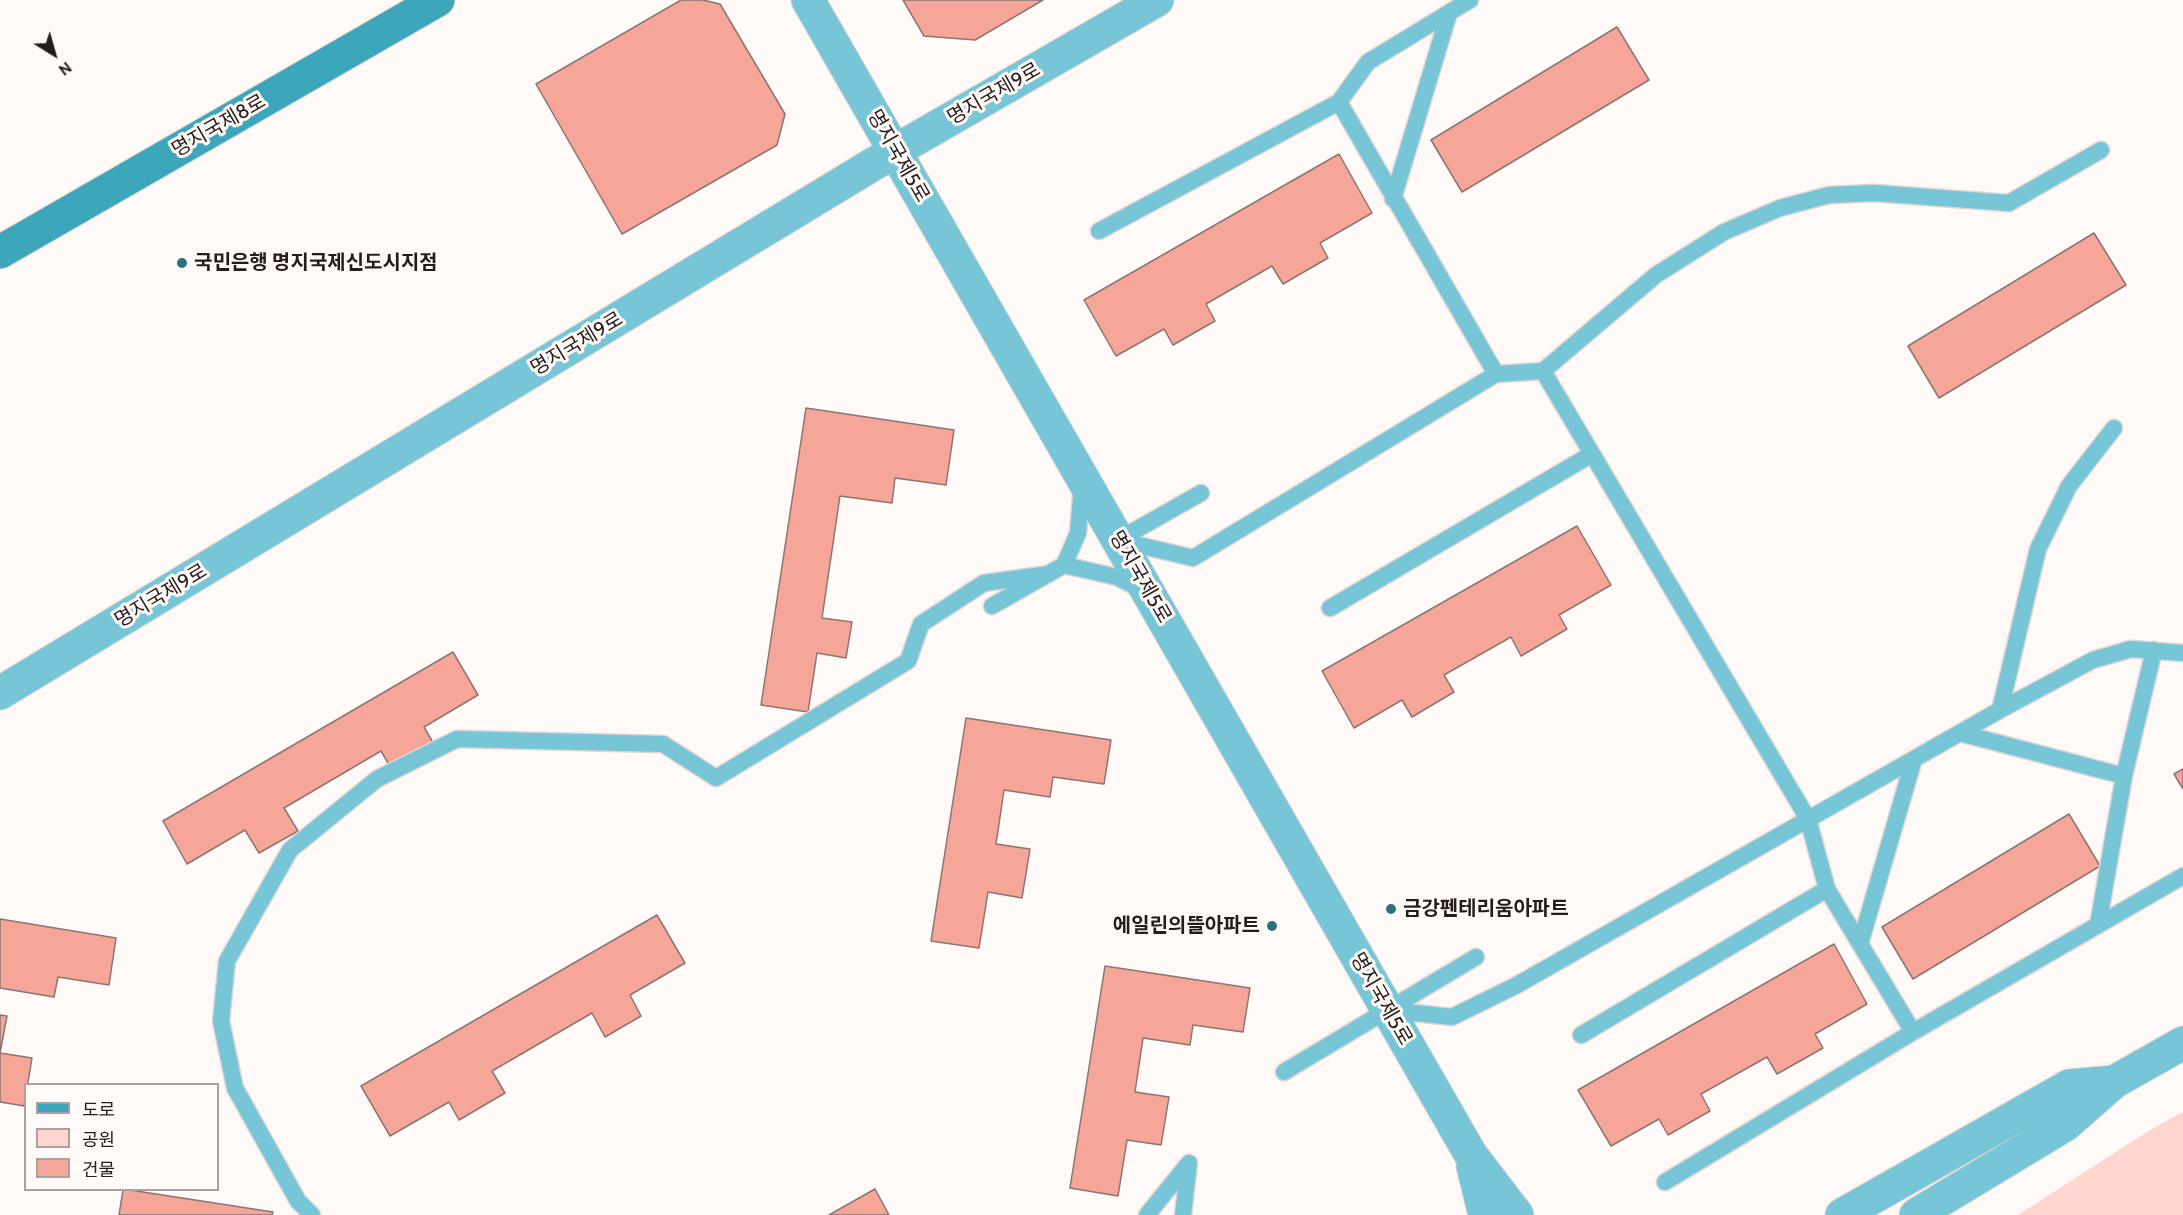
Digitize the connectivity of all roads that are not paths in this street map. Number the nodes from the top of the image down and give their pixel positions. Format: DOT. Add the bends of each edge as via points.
graph roads {
  1 [pos="438,0"];
  2 [pos="808,0"];
  3 [pos="1157,0"];
  4 [pos="1470,0"];
  5 [pos="1449,13"];
  6 [pos="1339,102"];
  7 [pos="2100,150"];
  8 [pos="895,151"];
  9 [pos="1393,199"];
  10 [pos="1099,231"];
  11 [pos="0,252"];
  12 [pos="1543,371"];
  13 [pos="1496,374"];
  14 [pos="2114,428"];
  15 [pos="1592,454"];
  16 [pos="1083,478"];
  17 [pos="1201,493"];
  18 [pos="1118,540"];
  19 [pos="1064,565"];
  20 [pos="1049,574"];
  21 [pos="1149,594"];
  22 [pos="992,606"];
  23 [pos="1330,608"];
  24 [pos="2154,650"];
  25 [pos="2183,653"];
  26 [pos="0,693"];
  27 [pos="2000,710"];
  28 [pos="1960,733"];
  29 [pos="1914,759"];
  30 [pos="2124,776"];
  31 [pos="1808,819"];
  32 [pos="2183,876"];
  33 [pos="1827,889"];
  34 [pos="2098,925"];
  35 [pos="1860,945"];
  36 [pos="1476,957"];
  37 [pos="1388,1010"];
  38 [pos="1913,1032"];
  39 [pos="1581,1035"];
  40 [pos="2183,1044"];
  41 [pos="1284,1072"];
  42 [pos="2114,1082"];
  43 [pos="1470,1155"];
  44 [pos="1665,1182"];
  45 [pos="312,1215"];
  46 [pos="1147,1215"];
  47 [pos="1183,1215"];
  48 [pos="1485,1215"];
  49 [pos="1517,1215"];
  50 [pos="1842,1215"];
  51 [pos="1916,1215"];
  1 -- 11 [label="main road, 명지국제8로"];
  2 -- 8 [label="street, 명지국제5로"];
  3 -- 8 [label="street, 명지국제9로"];
  4 -- 5 [label="lane"];
  5 -- 6 [label="lane" via="1368,62"];
  5 -- 9 [label="lane"];
  6 -- 9 [label="lane"];
  6 -- 10 [label="lane"];
  7 -- 12 [label="lane" via="2009,203 1874,193 1829,195 1780,208 1724,232 1656,275"];
  8 -- 16 [label="street, 명지국제5로"];
  8 -- 26 [label="street, 명지국제9로"];
  9 -- 13 [label="lane"];
  12 -- 13 [label="lane"];
  12 -- 15 [label="lane"];
  13 -- 18 [label="lane" via="1193,558"];
  14 -- 27 [label="lane" via="2069,486 2038,549"];
  15 -- 23 [label="lane"];
  15 -- 31 [label="lane"];
  16 -- 18 [label="street, 명지국제5로"];
  16 -- 19 [label="lane" via="1078,533"];
  17 -- 18 [label="lane"];
  18 -- 21 [label="street, 명지국제5로"];
  19 -- 20 [label="lane"];
  19 -- 21 [label="lane" via="1117,577"];
  20 -- 22 [label="lane"];
  20 -- 45 [label="lane" via="984,583 921,624 908,661 716,778 663,744 457,739 377,778 290,850 227,960 220,1021 235,1088 298,1202"];
  21 -- 37 [label="street, 명지국제5로"];
  24 -- 25 [label="lane"];
  24 -- 27 [label="lane" via="2131,649 2093,660"];
  24 -- 30 [label="lane"];
  27 -- 28 [label="lane"];
  28 -- 29 [label="lane"];
  28 -- 30 [label="lane"];
  29 -- 31 [label="lane"];
  29 -- 35 [label="lane"];
  30 -- 34 [label="lane"];
  31 -- 33 [label="lane"];
  31 -- 37 [label="lane" via="1517,985 1452,1017"];
  32 -- 34 [label="lane"];
  33 -- 35 [label="lane"];
  33 -- 39 [label="lane"];
  34 -- 38 [label="lane"];
  35 -- 38 [label="lane"];
  36 -- 37 [label="lane"];
  37 -- 41 [label="lane"];
  37 -- 43 [label="street, 명지국제5로"];
  38 -- 44 [label="lane"];
  40 -- 42 [label="street"];
  42 -- 50 [label="street" via="2069,1086"];
  42 -- 51 [label="street" via="2065,1125"];
  43 -- 48 [label="street"];
  43 -- 49 [label="street"];
  46 -- 47 [label="lane" via="1189,1162"];
}
